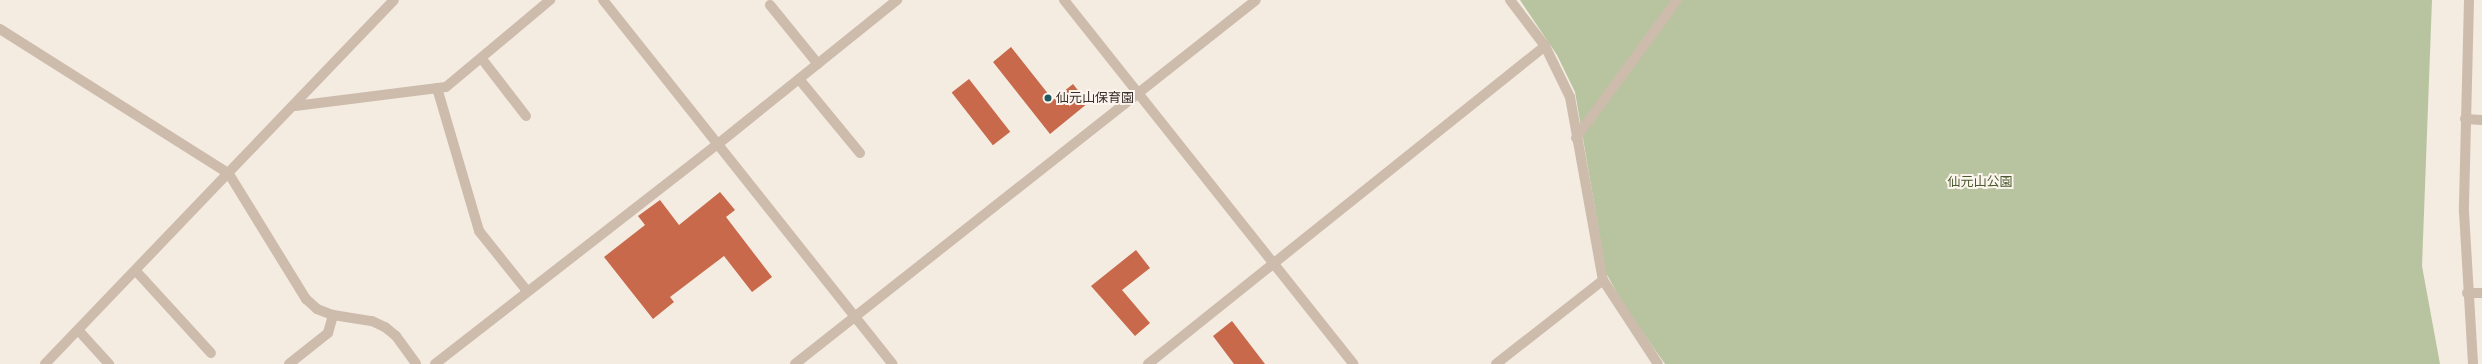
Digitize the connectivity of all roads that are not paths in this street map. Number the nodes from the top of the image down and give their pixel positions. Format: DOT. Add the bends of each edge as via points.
graph roads {
  1 [pos="394,0"];
  2 [pos="550,0"];
  3 [pos="603,0"];
  4 [pos="1064,0"];
  5 [pos="1256,0"];
  6 [pos="1510,0"];
  7 [pos="1677,0"];
  8 [pos="2469,0"];
  9 [pos="890,2"];
  10 [pos="770,5"];
  11 [pos="0,29"];
  12 [pos="1545,46"];
  13 [pos="482,59"];
  14 [pos="818,64"];
  15 [pos="799,79"];
  16 [pos="437,88"];
  17 [pos="1137,93"];
  18 [pos="295,106"];
  19 [pos="526,116"];
  20 [pos="2465,120"];
  21 [pos="2482,120"];
  22 [pos="1576,138"];
  23 [pos="718,144"];
  24 [pos="860,153"];
  25 [pos="229,174"];
  26 [pos="1275,263"];
  27 [pos="136,271"];
  28 [pos="1603,280"];
  29 [pos="527,291"];
  30 [pos="2482,293"];
  31 [pos="2467,294"];
  32 [pos="333,315"];
  33 [pos="856,316"];
  34 [pos="78,331"];
  35 [pos="211,353"];
  36 [pos="45,364"];
  37 [pos="109,364"];
  38 [pos="289,364"];
  39 [pos="416,364"];
  40 [pos="435,364"];
  41 [pos="795,364"];
  42 [pos="893,364"];
  43 [pos="1148,364"];
  44 [pos="1354,364"];
  45 [pos="1496,364"];
  46 [pos="1658,364"];
  47 [pos="2473,364"];
  1 -- 18 [label="street"];
  2 -- 13 [label="street"];
  3 -- 23 [label="street"];
  4 -- 17 [label="street"];
  5 -- 17 [label="street"];
  6 -- 12 [label="street"];
  7 -- 22 [label="street"];
  8 -- 20 [label="street"];
  9 -- 14 [label="street"];
  10 -- 14 [label="street"];
  11 -- 25 [label="street"];
  12 -- 22 [label="street" via="1570,97"];
  12 -- 26 [label="street"];
  13 -- 16 [label="street" via="446,87"];
  13 -- 19 [label="street"];
  14 -- 15 [label="street"];
  15 -- 23 [label="street"];
  15 -- 24 [label="street"];
  16 -- 18 [label="street"];
  16 -- 29 [label="street" via="479,231"];
  17 -- 26 [label="street"];
  17 -- 33 [label="street"];
  18 -- 25 [label="street"];
  20 -- 21 [label="street"];
  20 -- 31 [label="street"];
  22 -- 28 [label="street"];
  23 -- 29 [label="street"];
  23 -- 33 [label="street"];
  25 -- 27 [label="street"];
  25 -- 32 [label="street" via="306,299 317,309"];
  26 -- 43 [label="street"];
  26 -- 44 [label="street"];
  27 -- 34 [label="street"];
  27 -- 35 [label="street"];
  28 -- 45 [label="street"];
  28 -- 46 [label="street"];
  29 -- 40 [label="street"];
  30 -- 31 [label="street"];
  31 -- 47 [label="street"];
  32 -- 38 [label="street" via="328,333"];
  32 -- 39 [label="street" via="372,321 385,327 396,336"];
  33 -- 41 [label="street"];
  33 -- 42 [label="street"];
  34 -- 36 [label="street"];
  34 -- 37 [label="street"];
}
